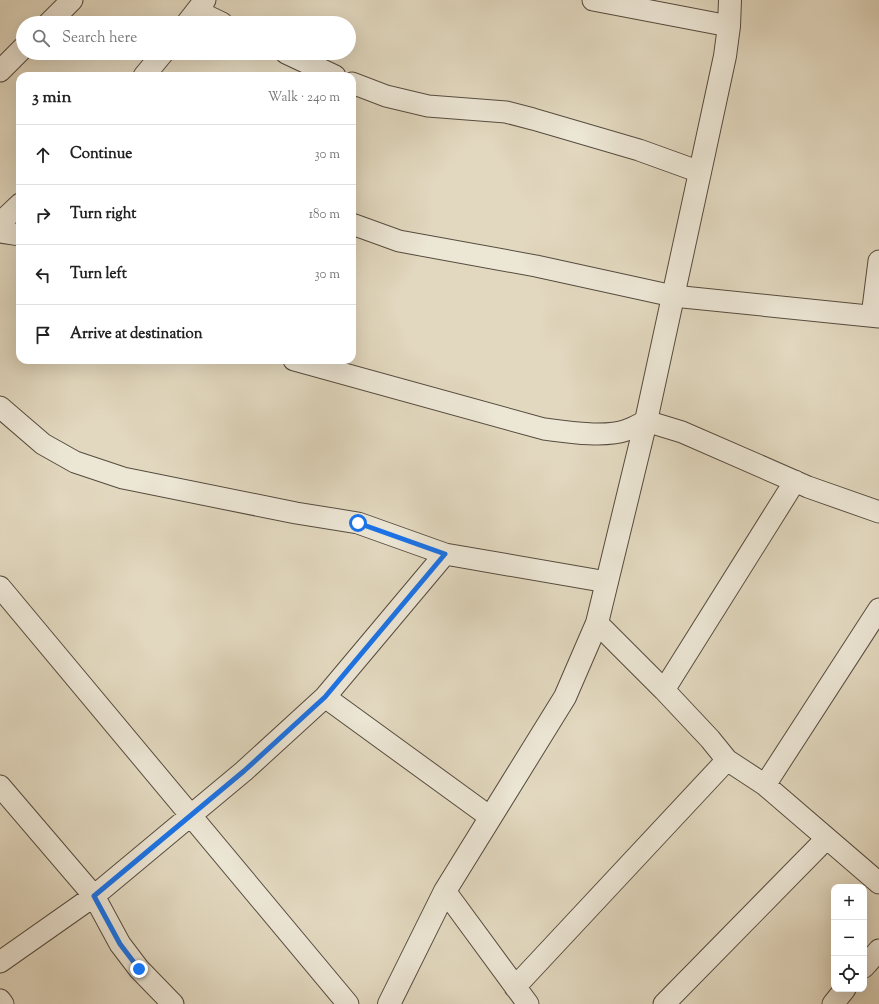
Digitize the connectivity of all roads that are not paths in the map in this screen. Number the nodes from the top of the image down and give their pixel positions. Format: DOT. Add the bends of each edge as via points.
graph roads {
  1 [pos="72,0"];
  2 [pos="593,0"];
  3 [pos="730,0"];
  4 [pos="196,11"];
  5 [pos="56,16"];
  6 [pos="207,16"];
  7 [pos="729,26"];
  8 [pos="16,55"];
  9 [pos="157,60"];
  10 [pos="301,60"];
  11 [pos="0,71"];
  12 [pos="147,72"];
  13 [pos="326,72"];
  14 [pos="356,85"];
  15 [pos="700,172"];
  16 [pos="16,208"];
  17 [pos="0,223"];
  18 [pos="356,225"];
  19 [pos="0,232"];
  20 [pos="16,234"];
  21 [pos="879,261"];
  22 [pos="673,296"];
  23 [pos="876,317"];
  24 [pos="308,364"];
  25 [pos="0,408"];
  26 [pos="646,421"];
  27 [pos="795,481"];
  28 [pos="879,512"];
  29 [pos="445,554"];
  30 [pos="607,582"];
  31 [pos="0,587"];
  32 [pos="879,609"];
  33 [pos="597,623"];
  34 [pos="664,690"];
  35 [pos="325,697"];
  36 [pos="727,760"];
  37 [pos="765,785"];
  38 [pos="0,786"];
  39 [pos="191,816"];
  40 [pos="490,817"];
  41 [pos="826,839"];
  42 [pos="878,882"];
  43 [pos="445,891"];
  44 [pos="94,896"];
  45 [pos="879,950"];
  46 [pos="0,962"];
  47 [pos="867,964"];
  48 [pos="515,987"];
  49 [pos="843,992"];
  50 [pos="0,1000"];
  51 [pos="3,1004"];
  52 [pos="173,1004"];
  53 [pos="348,1004"];
  54 [pos="389,1004"];
  55 [pos="528,1004"];
  56 [pos="664,1004"];
  57 [pos="833,1004"];
  1 -- 5 [label="street"];
  2 -- 7 [label="street"];
  3 -- 7 [label="street"];
  4 -- 6 [label="street"];
  7 -- 15 [label="street"];
  8 -- 11 [label="street"];
  9 -- 12 [label="street"];
  10 -- 13 [label="street"];
  14 -- 15 [label="street" via="386,96 428,106 506,112 639,150"];
  15 -- 22 [label="street"];
  16 -- 17 [label="street"];
  18 -- 22 [label="street" via="399,241 536,266"];
  19 -- 20 [label="street"];
  21 -- 23 [label="street"];
  22 -- 23 [label="street"];
  22 -- 26 [label="street"];
  24 -- 26 [label="street" via="544,429 575,434 604,434 626,431"];
  25 -- 29 [label="street" via="43,444 82,465 123,478 358,523"];
  26 -- 27 [label="street" via="682,432"];
  26 -- 30 [label="street"];
  27 -- 28 [label="street"];
  27 -- 34 [label="street"];
  29 -- 30 [label="street"];
  29 -- 35 [label="street"];
  30 -- 33 [label="street"];
  31 -- 39 [label="street"];
  32 -- 37 [label="street"];
  33 -- 34 [label="street"];
  33 -- 40 [label="street" via="565,697"];
  34 -- 36 [label="street"];
  35 -- 39 [label="street"];
  35 -- 40 [label="street"];
  36 -- 37 [label="street"];
  36 -- 48 [label="street"];
  37 -- 41 [label="street"];
  38 -- 44 [label="street"];
  39 -- 44 [label="street"];
  39 -- 53 [label="street"];
  40 -- 43 [label="street"];
  41 -- 42 [label="street"];
  41 -- 56 [label="street"];
  43 -- 48 [label="street"];
  43 -- 54 [label="street"];
  44 -- 46 [label="street"];
  44 -- 52 [label="street" via="120,944 139,969"];
  45 -- 47 [label="street"];
  48 -- 55 [label="street"];
  49 -- 57 [label="street"];
  50 -- 51 [label="street"];
}
